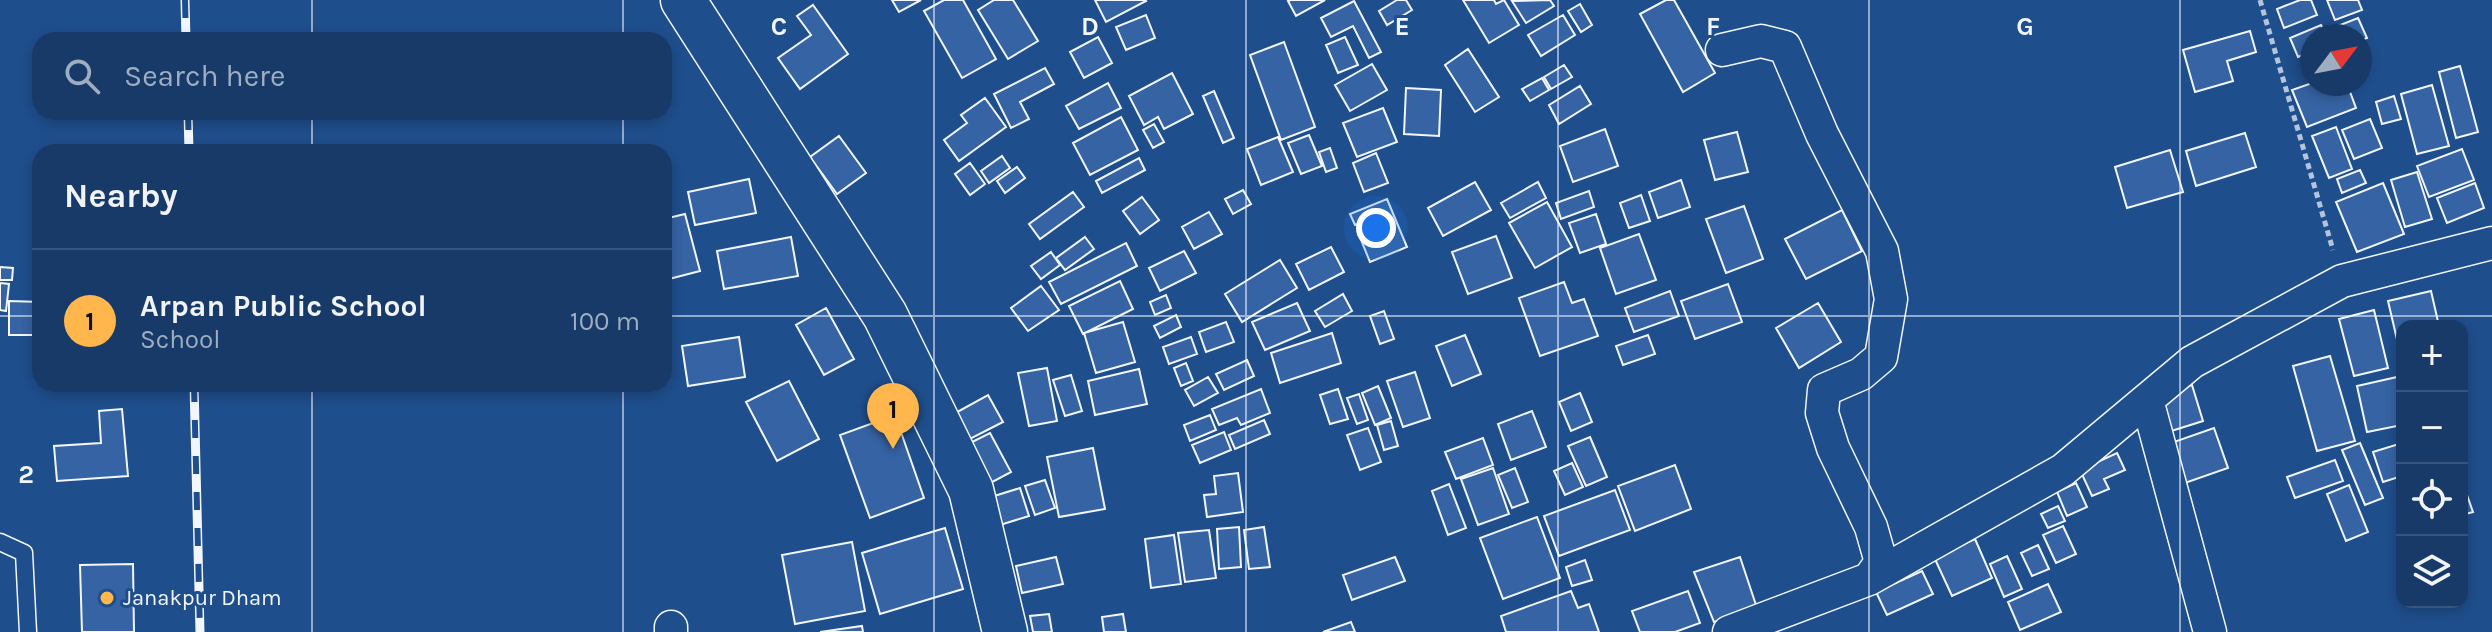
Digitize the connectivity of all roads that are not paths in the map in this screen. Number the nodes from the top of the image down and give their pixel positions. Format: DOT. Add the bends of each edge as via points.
graph roads {
  1 [pos="683,0"];
  2 [pos="1722,50"];
  3 [pos="2492,243"];
  4 [pos="2147,400"];
  5 [pos="0,542"];
  6 [pos="1869,579"];
  7 [pos="28,632"];
  8 [pos="1005,632"];
  9 [pos="1729,632"];
  10 [pos="2210,632"];
  1 -- 8 [label="street" via="885,315 971,490"];
  2 -- 6 [label="street" via="1761,41 1785,47 1882,251 1891,299 1881,357 1861,374 1824,390 1822,413 1881,562"];
  3 -- 4 [label="street" via="2342,281 2192,362"];
  4 -- 6 [label="street" via="2063,470"];
  4 -- 10 [label="street"];
  5 -- 7 [label="lane" via="24,553"];
  6 -- 9 [label="street"];
}
